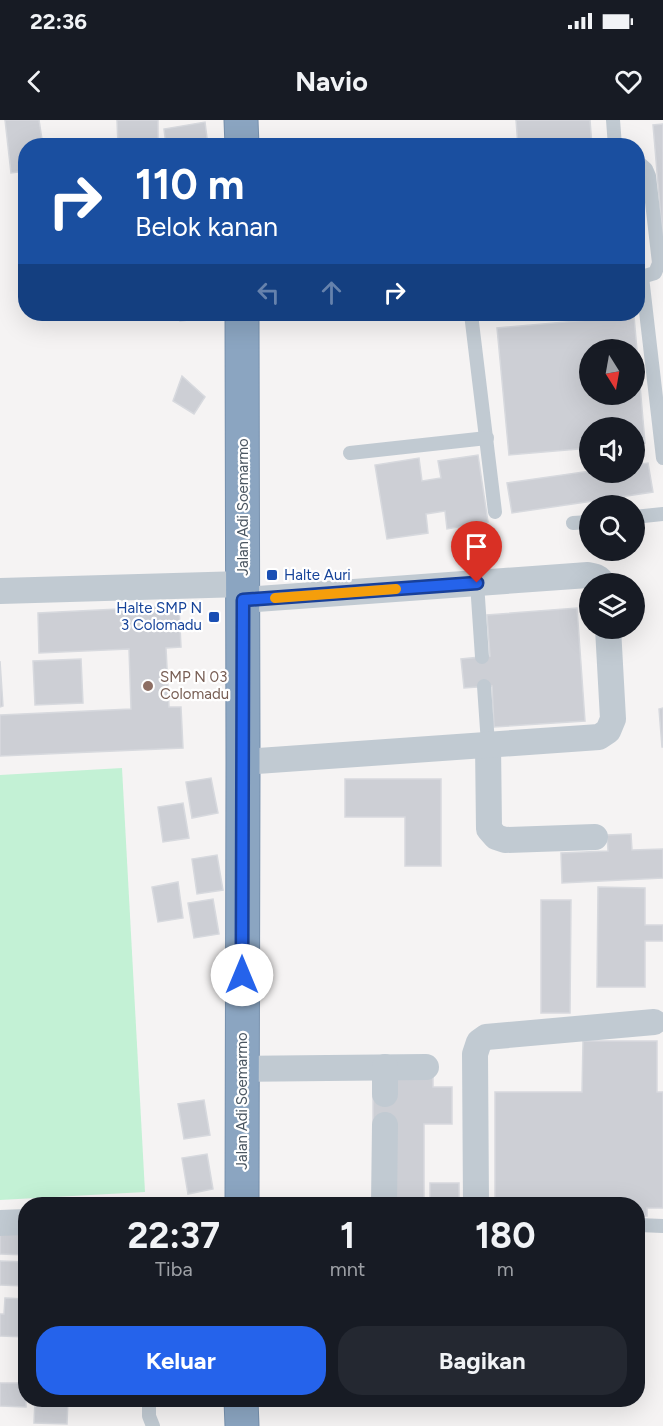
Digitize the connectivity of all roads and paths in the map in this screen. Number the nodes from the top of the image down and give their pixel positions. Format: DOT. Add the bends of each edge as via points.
graph roads {
  1 [pos="242,120"];
  2 [pos="613,120"];
  3 [pos="242,138"];
  4 [pos="614,138"];
  5 [pos="645,168"];
  6 [pos="645,276"];
  7 [pos="645,317"];
  8 [pos="242,321"];
  9 [pos="472,321"];
  10 [pos="486,438"];
  11 [pos="350,453"];
  12 [pos="663,458"];
  13 [pos="495,512"];
  14 [pos="663,514"];
  15 [pos="645,516"];
  16 [pos="573,523"];
  17 [pos="579,523"];
  18 [pos="579,576"];
  19 [pos="477,583"];
  20 [pos="0,591"];
  21 [pos="243,592"];
  22 [pos="609,639"];
  23 [pos="482,657"];
  24 [pos="484,686"];
  25 [pos="488,744"];
  26 [pos="243,762"];
  27 [pos="595,837"];
  28 [pos="654,1022"];
  29 [pos="385,1067"];
  30 [pos="426,1067"];
  31 [pos="242,1069"];
  32 [pos="385,1094"];
  33 [pos="385,1125"];
  34 [pos="242,1197"];
  35 [pos="384,1197"];
  36 [pos="476,1197"];
  37 [pos="18,1222"];
  38 [pos="0,1223"];
  39 [pos="645,1225"];
  40 [pos="663,1226"];
  41 [pos="149,1407"];
  42 [pos="241,1407"];
  43 [pos="153,1426"];
  44 [pos="242,1426"];
  1 -- 3 [label="highway"];
  2 -- 4 [label="lane"];
  5 -- 6 [label="lane" via="659,263 655,273"];
  7 -- 12 [label="lane"];
  8 -- 21 [label="highway, Jalan Adi Soemarmo"];
  9 -- 10 [label="lane"];
  10 -- 11 [label="lane"];
  10 -- 13 [label="lane"];
  14 -- 15 [label="lane"];
  16 -- 17 [label="lane"];
  18 -- 19 [label="street"];
  19 -- 21 [label="street"];
  19 -- 23 [label="lane"];
  20 -- 21 [label="street"];
  21 -- 26 [label="highway, Jalan Adi Soemarmo"];
  22 -- 25 [label="street" via="613,719 608,731 599,737"];
  24 -- 25 [label="lane"];
  25 -- 26 [label="street"];
  25 -- 27 [label="street" via="489,829 496,837"];
  26 -- 31 [label="highway, Jalan Adi Soemarmo"];
  28 -- 36 [label="street" via="486,1037 479,1042 475,1054"];
  29 -- 30 [label="street"];
  29 -- 31 [label="street"];
  29 -- 32 [label="street"];
  31 -- 34 [label="highway, Jalan Adi Soemarmo"];
  33 -- 35 [label="street"];
  37 -- 38 [label="street"];
  39 -- 40 [label="lane"];
  41 -- 43 [label="lane"];
  42 -- 44 [label="highway"];
}
